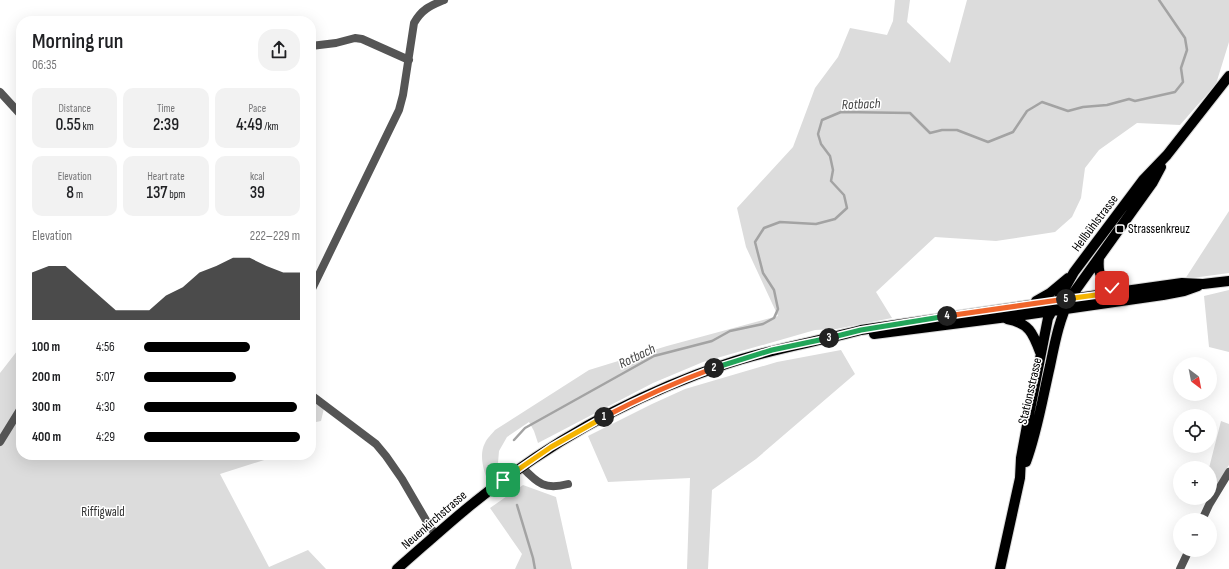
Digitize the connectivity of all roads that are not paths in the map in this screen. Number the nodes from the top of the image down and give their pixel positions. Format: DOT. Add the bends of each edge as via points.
graph roads {
  1 [pos="444,0"];
  2 [pos="316,45"];
  3 [pos="409,60"];
  4 [pos="1229,76"];
  5 [pos="0,92"];
  6 [pos="16,110"];
  7 [pos="1167,155"];
  8 [pos="1099,258"];
  9 [pos="1073,274"];
  10 [pos="316,281"];
  11 [pos="1229,281"];
  12 [pos="1203,284"];
  13 [pos="1118,292"];
  14 [pos="1070,298"];
  15 [pos="1058,300"];
  16 [pos="1032,304"];
  17 [pos="1064,309"];
  18 [pos="1051,311"];
  19 [pos="1003,318"];
  20 [pos="836,336"];
  21 [pos="1041,353"];
  22 [pos="316,399"];
  23 [pos="16,416"];
  24 [pos="0,442"];
  25 [pos="522,467"];
  26 [pos="1229,472"];
  27 [pos="1020,478"];
  28 [pos="568,484"];
  29 [pos="1205,513"];
  30 [pos="436,535"];
  31 [pos="1186,557"];
  32 [pos="397,569"];
  33 [pos="1000,569"];
  34 [pos="1180,569"];
  1 -- 3 [label="street" via="419,14 414,23"];
  2 -- 3 [label="street" via="362,39"];
  3 -- 10 [label="street" via="399,110"];
  4 -- 7 [label="main road, Hellbühlstrasse"];
  5 -- 6 [label="street"];
  7 -- 8 [label="main road, Hellbühlstrasse" via="1153,182"];
  7 -- 9 [label="main road, Hellbühlstrasse" via="1143,180"];
  8 -- 13 [label="main road" via="1098,267 1102,279"];
  8 -- 14 [label="main road, Hellbühlstrasse"];
  9 -- 15 [label="main road, Hellbühlstrasse"];
  9 -- 16 [label="main road"];
  11 -- 12 [label="main road"];
  12 -- 13 [label="main road, Neuenkirchstrasse" via="1182,283"];
  12 -- 17 [label="main road, Neuenkirchstrasse" via="1163,295"];
  13 -- 14 [label="main road, Neuenkirchstrasse"];
  14 -- 15 [label="main road, Neuenkirchstrasse"];
  14 -- 17 [label="main road, Hellbühlstrasse"];
  15 -- 16 [label="main road, Neuenkirchstrasse"];
  15 -- 18 [label="main road, Hellbühlstrasse"];
  16 -- 20 [label="main road, Neuenkirchstrasse"];
  17 -- 18 [label="main road, Neuenkirchstrasse"];
  17 -- 27 [label="main road, Stationsstrasse" via="1029,455"];
  18 -- 19 [label="main road, Neuenkirchstrasse"];
  18 -- 21 [label="main road, Stationsstrasse"];
  19 -- 20 [label="main road, Neuenkirchstrasse" via="858,336"];
  19 -- 21 [label="main road" via="1020,322 1028,328 1035,337"];
  20 -- 25 [label="main road, Neuenkirchstrasse" via="760,354 672,384 592,423"];
  21 -- 27 [label="main road, Stationsstrasse" via="1021,458"];
  22 -- 30 [label="street" via="376,444 402,479"];
  23 -- 24 [label="street"];
  25 -- 28 [label="street" via="540,483 556,487"];
  25 -- 30 [label="main road, Neuenkirchstrasse"];
  26 -- 29 [label="street"];
  27 -- 33 [label="main road, Stationsstrasse"];
  30 -- 32 [label="main road, Neuenkirchstrasse"];
  31 -- 34 [label="street"];
}
